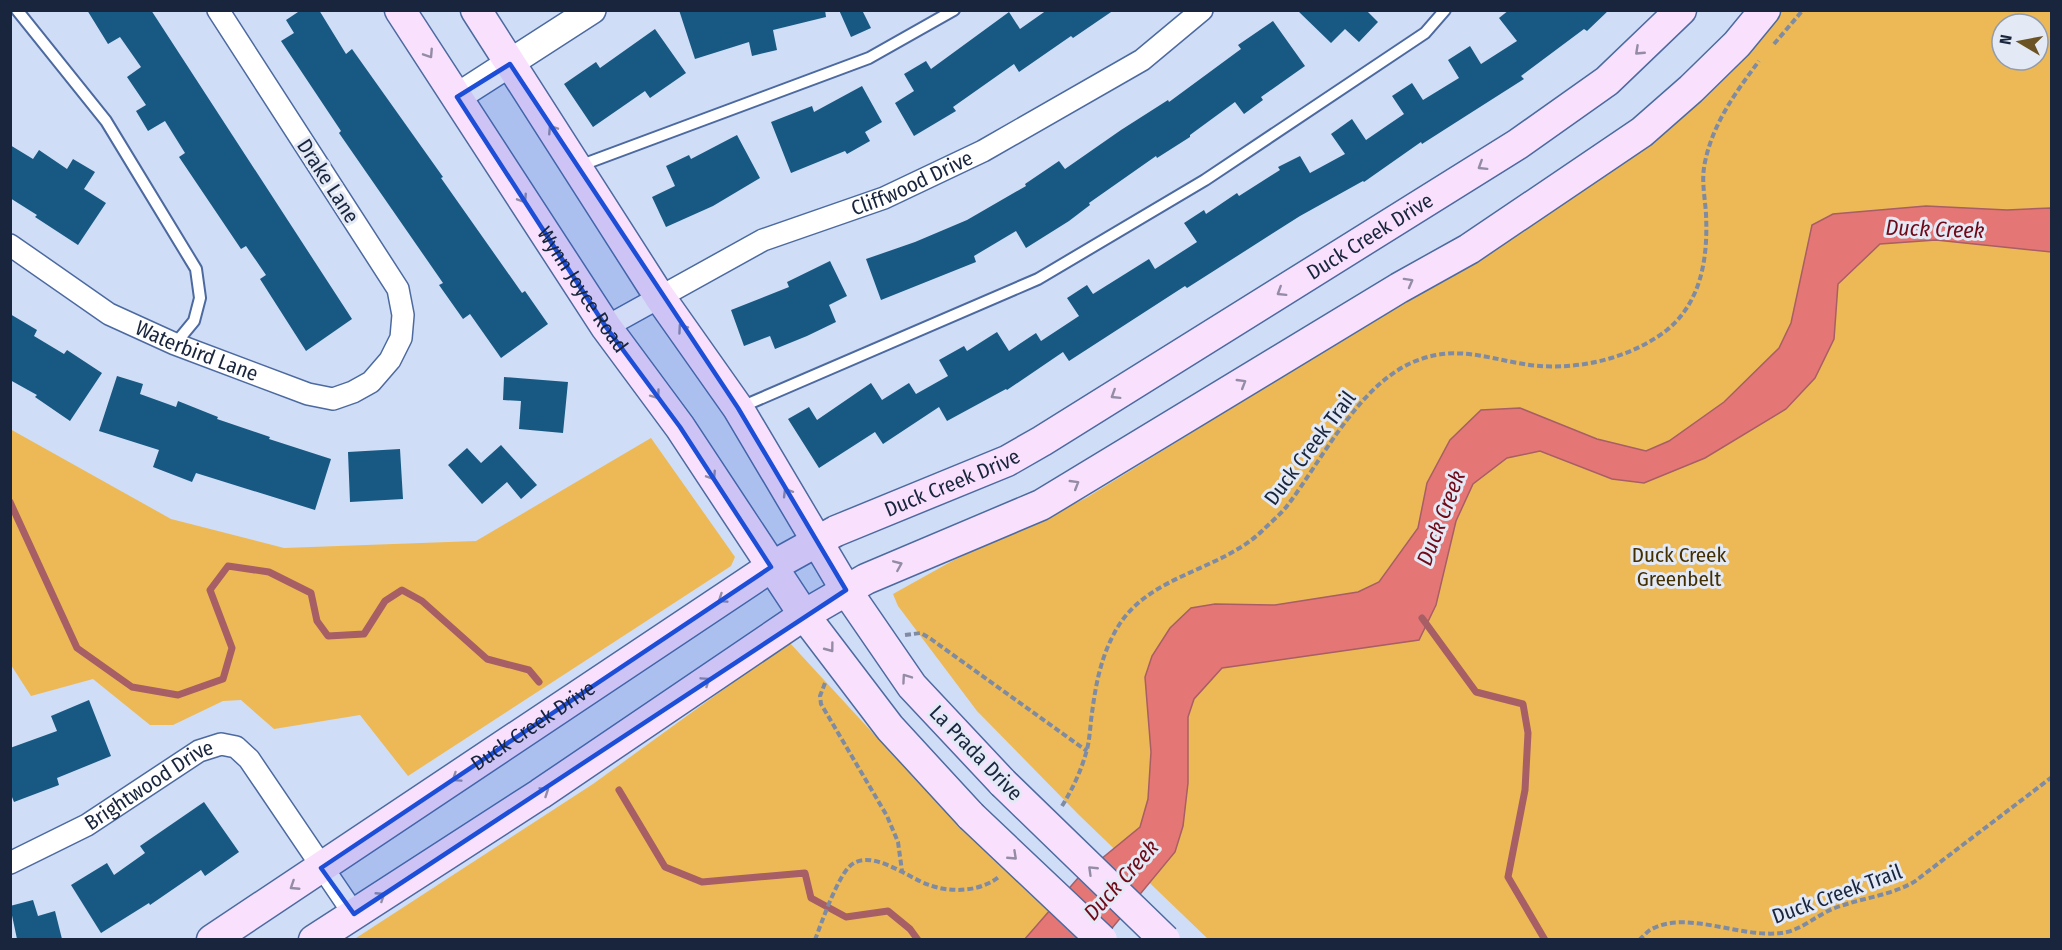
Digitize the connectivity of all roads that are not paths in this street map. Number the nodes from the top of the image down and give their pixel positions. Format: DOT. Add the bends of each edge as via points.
graph roads {
  1 [pos="17,10"];
  2 [pos="218,10"];
  3 [pos="400,10"];
  4 [pos="476,10"];
  5 [pos="592,10"];
  6 [pos="954,10"];
  7 [pos="1202,10"];
  8 [pos="1445,10"];
  9 [pos="1681,10"];
  10 [pos="1765,10"];
  11 [pos="510,64"];
  12 [pos="457,97"];
  13 [pos="576,167"];
  14 [pos="10,245"];
  15 [pos="659,296"];
  16 [pos="606,327"];
  17 [pos="175,344"];
  18 [pos="390,360"];
  19 [pos="738,408"];
  20 [pos="816,542"];
  21 [pos="771,567"];
  22 [pos="846,591"];
  23 [pos="804,615"];
  24 [pos="10,862"];
  25 [pos="321,868"];
  26 [pos="354,914"];
  27 [pos="212,939"];
  28 [pos="314,939"];
  29 [pos="1102,939"];
  30 [pos="1165,939"];
  1 -- 17 [label="lane" via="106,121 196,269 200,298 194,321"];
  2 -- 18 [label="street, Drake Lane" via="398,289 403,315 400,338"];
  3 -- 12 [label="main road, Wynn Joyce Road, one-way"];
  4 -- 11 [label="main road"];
  5 -- 11 [label="street"];
  6 -- 13 [label="lane" via="869,58"];
  7 -- 15 [label="street, Cliffwood Drive" via="1142,60 983,151 884,198 763,240"];
  8 -- 19 [label="lane" via="1425,33 1204,180 1038,279"];
  9 -- 20 [label="main road, Duck Creek Drive, one-way" via="1606,81 1518,144 1042,441 1007,461"];
  22 -- 10 [label="main road, one-way" via="1041,505 1469,249 1642,132 1737,44"];
  11 -- 12 [label="street"];
  13 -- 11 [label="main road, one-way"];
  12 -- 16 [label="main road, Wynn Joyce Road, one-way"];
  13 -- 15 [label="main road"];
  14 -- 17 [label="street, Waterbird Lane" via="109,314"];
  15 -- 16 [label="street, Cliffwood Drive"];
  19 -- 15 [label="main road, one-way"];
  16 -- 21 [label="main road, Wynn Joyce Road, one-way" via="680,427"];
  17 -- 18 [label="street, Waterbird Lane" via="308,394 333,399 371,382"];
  20 -- 19 [label="main road, one-way"];
  20 -- 21 [label="main road, Duck Creek Drive"];
  20 -- 22 [label="main road, La Prada Drive"];
  21 -- 23 [label="main road"];
  21 -- 25 [label="main road, Duck Creek Drive, one-way"];
  22 -- 23 [label="main road"];
  30 -- 22 [label="main road, La Prada Drive, one-way, bridge" via="1002,783 912,686"];
  26 -- 23 [label="main road, one-way"];
  23 -- 29 [label="main road, one-way, bridge" via="890,728 970,816"];
  24 -- 25 [label="street, Brightwood Drive" via="87,825 199,751 221,744 236,747 249,759"];
  25 -- 26 [label="street, Brightwood Drive"];
  25 -- 27 [label="main road, Duck Creek Drive, one-way"];
  26 -- 28 [label="main road"];
}
